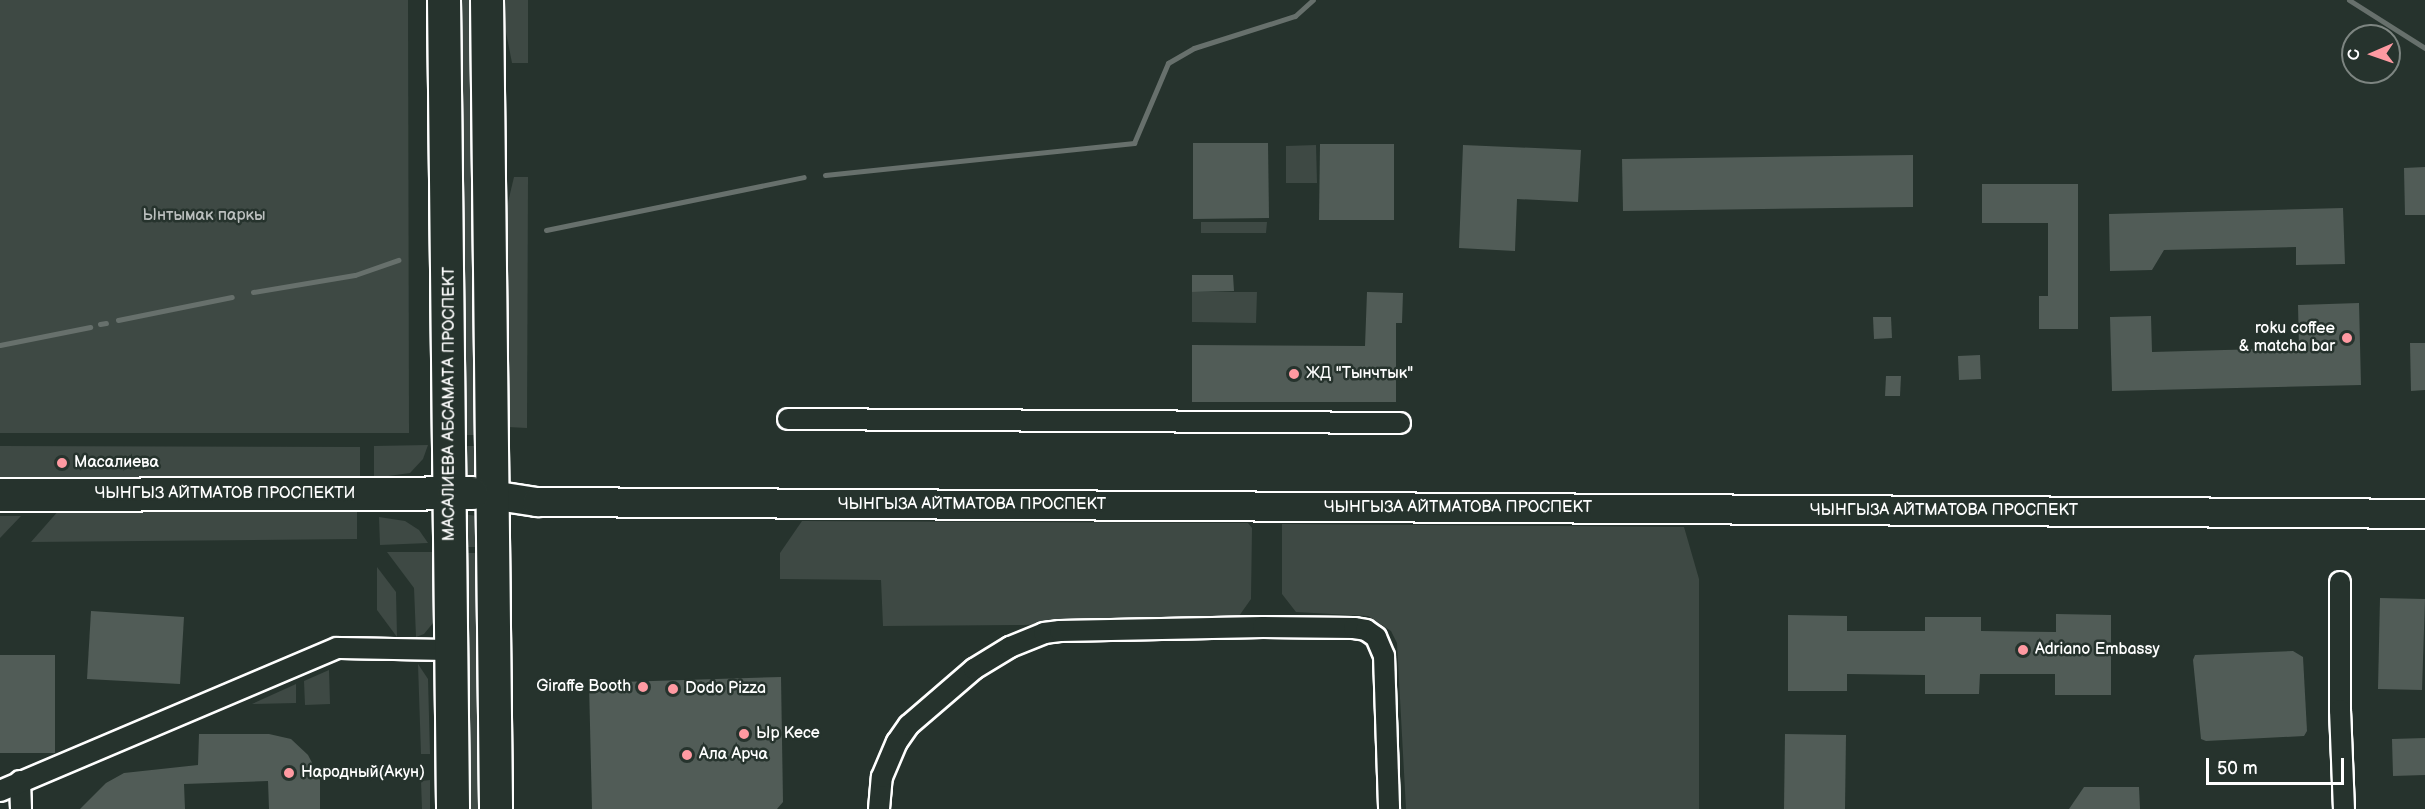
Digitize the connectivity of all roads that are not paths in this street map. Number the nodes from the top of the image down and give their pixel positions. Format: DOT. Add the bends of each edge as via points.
graph roads {
  1 [pos="444,0"];
  2 [pos="487,0"];
  3 [pos="788,419"];
  4 [pos="1400,423"];
  5 [pos="450,493"];
  6 [pos="0,495"];
  7 [pos="491,495"];
  8 [pos="2425,514"];
  9 [pos="2340,582"];
  10 [pos="451,650"];
  11 [pos="20,781"];
  12 [pos="0,791"];
  13 [pos="21,809"];
  14 [pos="453,809"];
  15 [pos="496,809"];
  16 [pos="879,809"];
  17 [pos="1389,809"];
  18 [pos="2344,809"];
  1 -- 5 [label="main road, МАСАЛИЕВА АБСАМАТА ПРОСПЕКТ"];
  2 -- 7 [label="main road"];
  3 -- 4 [label="street"];
  5 -- 6 [label="main road, ЧЫНГЫЗ АЙТМАТОВ ПРОСПЕКТИ"];
  5 -- 7 [label="main road, ЧЫНГЫЗ АЙТМАТОВ ПРОСПЕКТИ"];
  5 -- 10 [label="main road, МАСАЛИЕВА АБСАМАТА ПРОСПЕКТ"];
  7 -- 8 [label="main road, ЧЫНГЫЗА АЙТМАТОВА ПРОСПЕКТ" via="548,502"];
  7 -- 15 [label="main road"];
  9 -- 18 [label="street"];
  10 -- 11 [label="street" via="337,648"];
  10 -- 14 [label="main road, МАСАЛИЕВА АБСАМАТА ПРОСПЕКТ"];
  11 -- 12 [label="street"];
  11 -- 13 [label="street"];
  16 -- 17 [label="street" via="882,777 909,725 974,669 1010,647 1060,631 1263,627 1354,628 1377,638 1384,656"];
}
